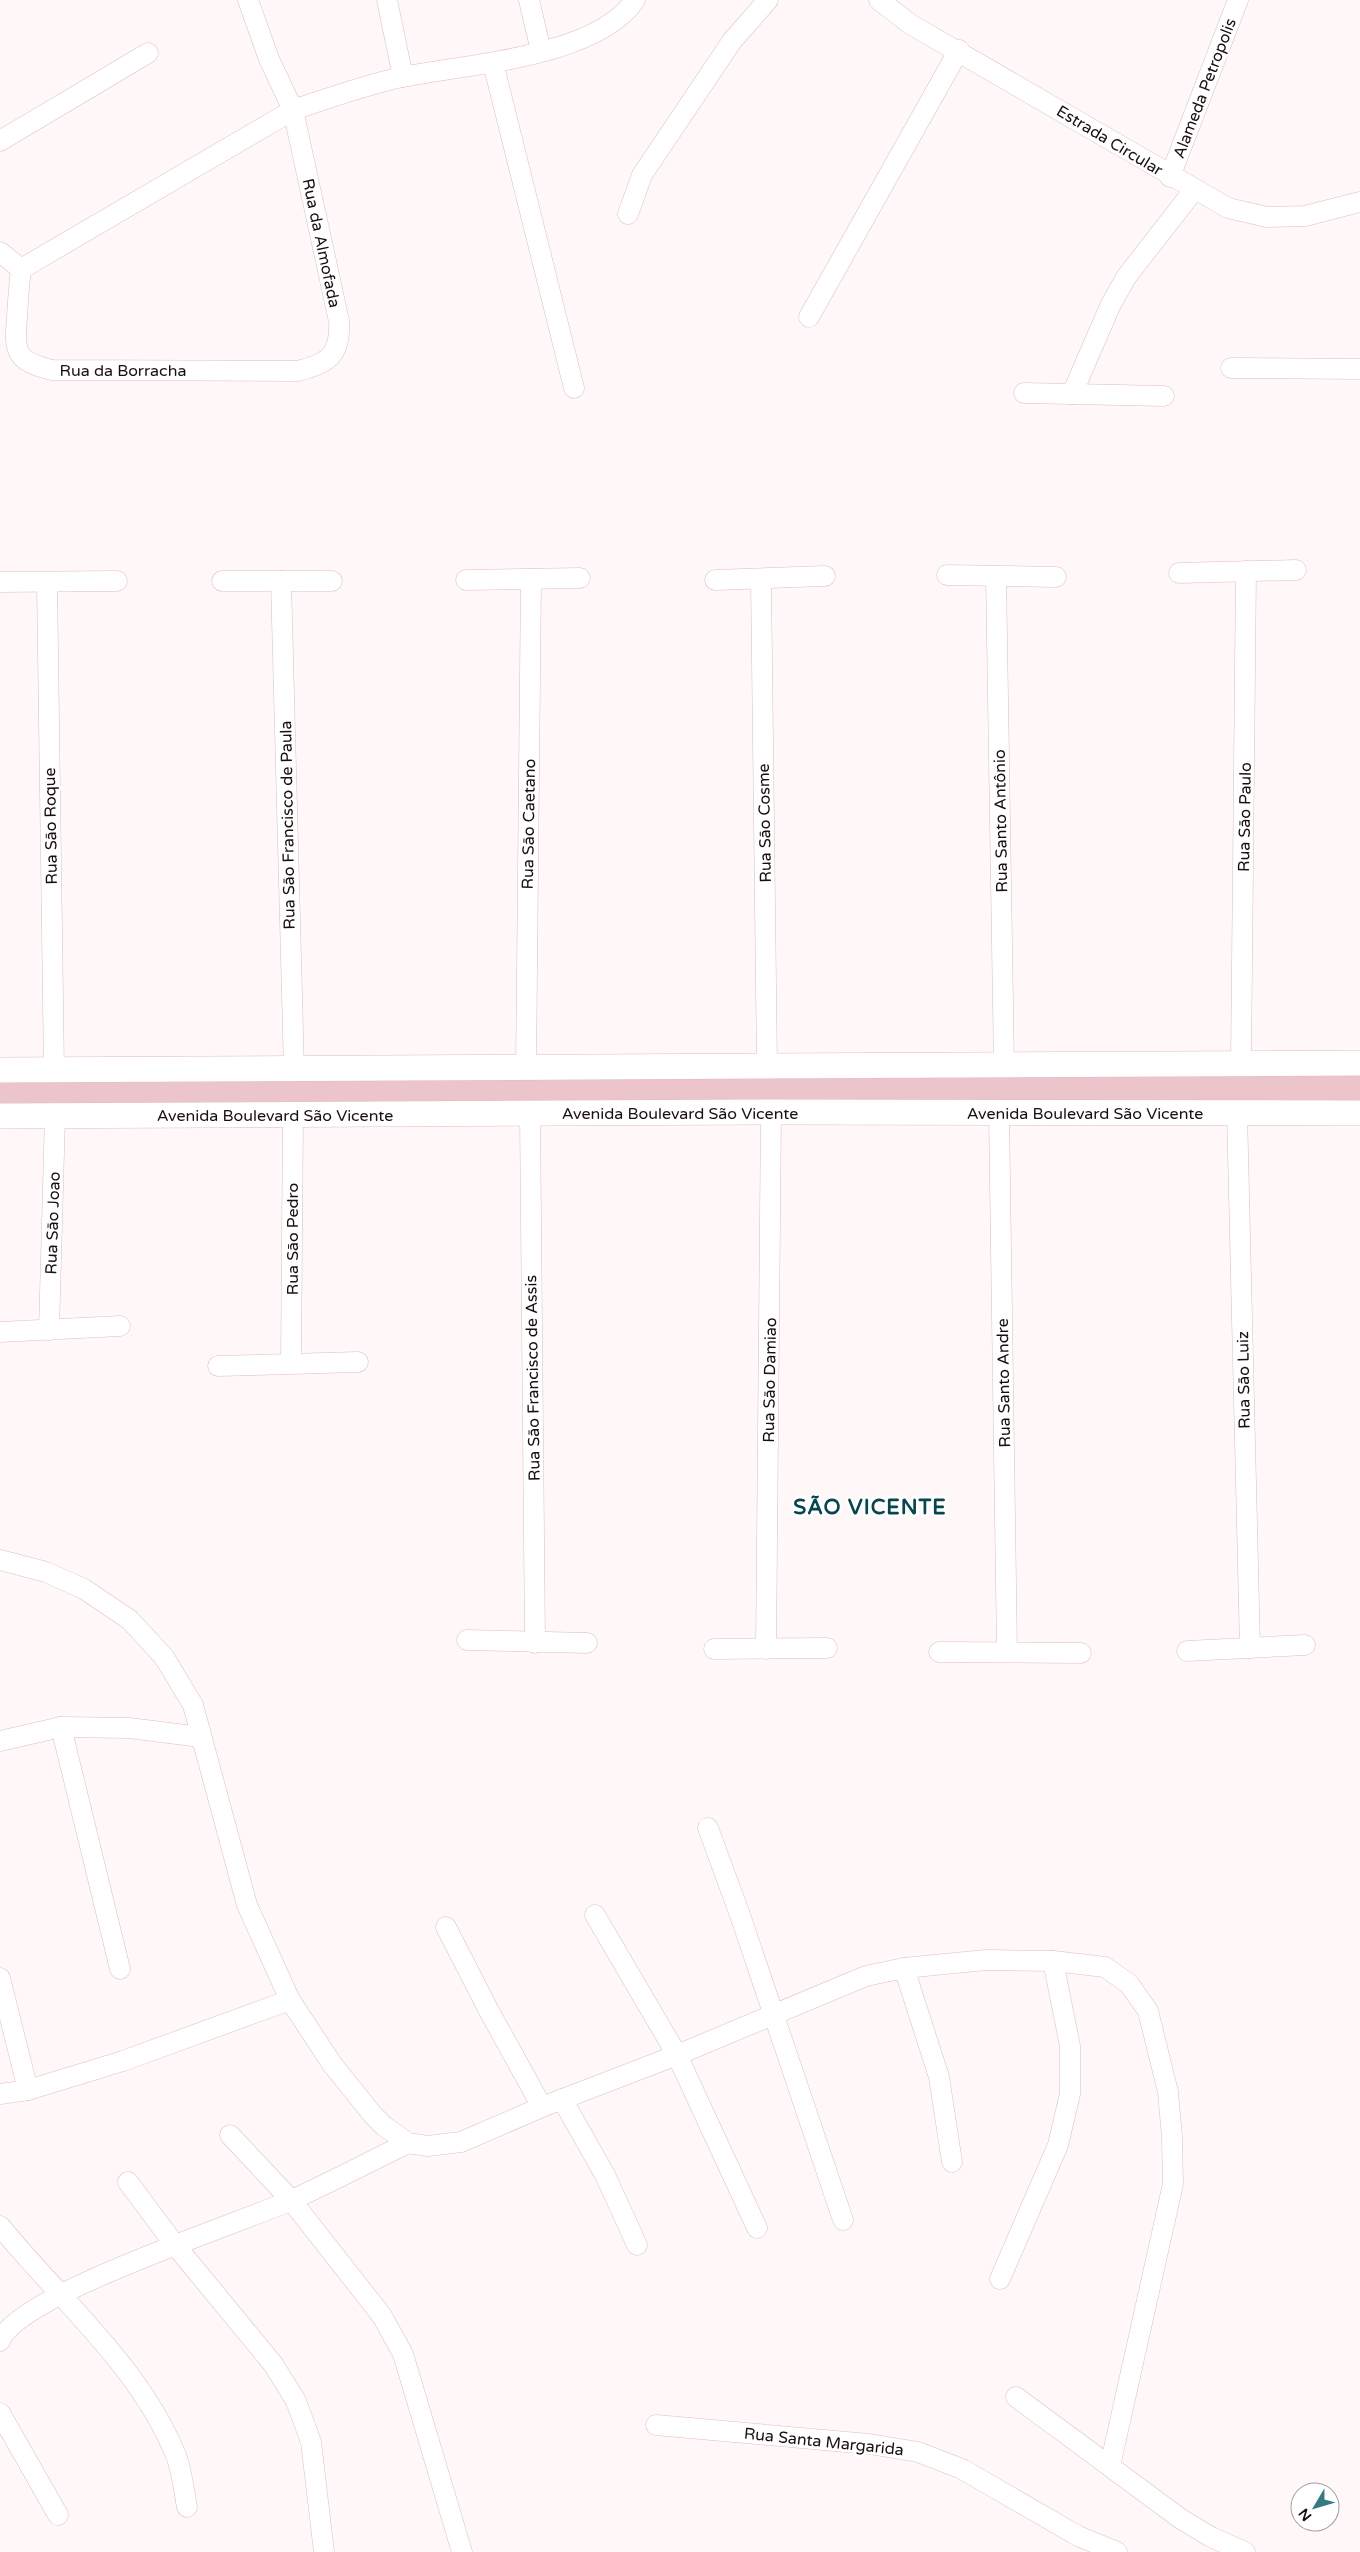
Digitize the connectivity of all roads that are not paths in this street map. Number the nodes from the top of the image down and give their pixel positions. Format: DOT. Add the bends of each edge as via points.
graph roads {
  1 [pos="248,0"];
  2 [pos="387,0"];
  3 [pos="529,0"];
  4 [pos="635,0"];
  5 [pos="768,0"];
  6 [pos="878,0"];
  7 [pos="1238,0"];
  8 [pos="959,50"];
  9 [pos="541,51"];
  10 [pos="148,53"];
  11 [pos="493,63"];
  12 [pos="402,77"];
  13 [pos="293,110"];
  14 [pos="0,141"];
  15 [pos="1170,176"];
  16 [pos="1194,190"];
  17 [pos="1360,202"];
  18 [pos="628,214"];
  19 [pos="0,252"];
  20 [pos="21,269"];
  21 [pos="809,317"];
  22 [pos="317,366"];
  23 [pos="1231,368"];
  24 [pos="1360,369"];
  25 [pos="574,388"];
  26 [pos="1024,392"];
  27 [pos="1072,394"];
  28 [pos="1164,396"];
  29 [pos="1296,570"];
  30 [pos="1246,571"];
  31 [pos="1179,573"];
  32 [pos="946,575"];
  33 [pos="826,576"];
  34 [pos="996,576"];
  35 [pos="1056,577"];
  36 [pos="530,578"];
  37 [pos="580,578"];
  38 [pos="760,578"];
  39 [pos="466,580"];
  40 [pos="715,580"];
  41 [pos="117,581"];
  42 [pos="222,581"];
  43 [pos="281,581"];
  44 [pos="332,581"];
  45 [pos="0,582"];
  46 [pos="47,582"];
  47 [pos="1241,1063"];
  48 [pos="1360,1063"];
  49 [pos="1004,1066"];
  50 [pos="766,1067"];
  51 [pos="526,1069"];
  52 [pos="0,1070"];
  53 [pos="54,1070"];
  54 [pos="294,1070"];
  55 [pos="771,1112"];
  56 [pos="1237,1112"];
  57 [pos="1360,1113"];
  58 [pos="530,1114"];
  59 [pos="1000,1114"];
  60 [pos="293,1115"];
  61 [pos="0,1116"];
  62 [pos="55,1116"];
  63 [pos="120,1326"];
  64 [pos="49,1330"];
  65 [pos="0,1332"];
  66 [pos="358,1362"];
  67 [pos="291,1364"];
  68 [pos="218,1366"];
  69 [pos="0,1560"];
  70 [pos="467,1640"];
  71 [pos="535,1643"];
  72 [pos="587,1643"];
  73 [pos="1305,1645"];
  74 [pos="766,1648"];
  75 [pos="827,1648"];
  76 [pos="1250,1648"];
  77 [pos="714,1649"];
  78 [pos="1187,1651"];
  79 [pos="939,1652"];
  80 [pos="1007,1652"];
  81 [pos="1081,1653"];
  82 [pos="61,1727"];
  83 [pos="201,1737"];
  84 [pos="0,1741"];
  85 [pos="708,1828"];
  86 [pos="595,1916"];
  87 [pos="446,1927"];
  88 [pos="1053,1961"];
  89 [pos="904,1968"];
  90 [pos="120,1969"];
  91 [pos="0,1978"];
  92 [pos="290,2000"];
  93 [pos="773,2014"];
  94 [pos="677,2055"];
  95 [pos="28,2090"];
  96 [pos="0,2094"];
  97 [pos="562,2099"];
  98 [pos="542,2107"];
  99 [pos="230,2135"];
  100 [pos="408,2143"];
  101 [pos="952,2162"];
  102 [pos="128,2182"];
  103 [pos="291,2200"];
  104 [pos="843,2220"];
  105 [pos="0,2226"];
  106 [pos="757,2228"];
  107 [pos="175,2245"];
  108 [pos="637,2245"];
  109 [pos="1000,2279"];
  110 [pos="59,2294"];
  111 [pos="0,2341"];
  112 [pos="1016,2397"];
  113 [pos="0,2413"];
  114 [pos="656,2425"];
  115 [pos="1110,2466"];
  116 [pos="187,2507"];
  117 [pos="58,2515"];
  118 [pos="324,2552"];
  119 [pos="462,2552"];
  120 [pos="1117,2552"];
  121 [pos="1244,2552"];
  1 -- 13 [label="street, Rua da Almofada" via="269,59"];
  2 -- 12 [label="street"];
  3 -- 9 [label="street"];
  4 -- 9 [label="street" via="612,22 589,35"];
  5 -- 18 [label="street" via="732,41 642,175"];
  6 -- 8 [label="street, Estrada Circular" via="910,24"];
  7 -- 15 [label="street, Alameda Petropolis"];
  8 -- 15 [label="street, Estrada Circular"];
  8 -- 21 [label="street"];
  9 -- 11 [label="street"];
  10 -- 14 [label="street"];
  11 -- 12 [label="street"];
  11 -- 25 [label="street"];
  12 -- 13 [label="street"];
  13 -- 20 [label="street"];
  13 -- 22 [label="street, Rua da Almofada" via="339,321 340,340 331,356"];
  15 -- 16 [label="street, Estrada Circular"];
  16 -- 17 [label="street, Estrada Circular" via="1228,208 1268,217 1305,216"];
  16 -- 27 [label="street" via="1127,276 1111,304"];
  19 -- 20 [label="street"];
  20 -- 22 [label="street, Rua da Borracha" via="15,344 21,356 33,366 52,370 297,371"];
  23 -- 24 [label="street"];
  26 -- 27 [label="street"];
  27 -- 28 [label="street"];
  29 -- 30 [label="street"];
  30 -- 31 [label="street"];
  30 -- 47 [label="street, Rua Sāo Paulo"];
  32 -- 34 [label="street"];
  33 -- 38 [label="street"];
  34 -- 35 [label="street"];
  34 -- 49 [label="street, Rua Santo Antônio"];
  36 -- 37 [label="street"];
  36 -- 39 [label="street"];
  36 -- 51 [label="street, Rua Sāo Caetano"];
  38 -- 40 [label="street"];
  38 -- 50 [label="street, Rua Sāo Cosme"];
  41 -- 46 [label="street"];
  42 -- 43 [label="street"];
  43 -- 44 [label="street"];
  43 -- 54 [label="street, Rua Sāo Francisco de Paula"];
  45 -- 46 [label="street"];
  46 -- 53 [label="street, Rua Sāo Roque"];
  47 -- 48 [label="street"];
  47 -- 49 [label="street"];
  49 -- 50 [label="street"];
  50 -- 51 [label="street"];
  51 -- 54 [label="street"];
  52 -- 53 [label="street"];
  53 -- 54 [label="street"];
  55 -- 58 [label="street, Avenida Boulevard São Vicente"];
  55 -- 59 [label="street, Avenida Boulevard São Vicente"];
  55 -- 74 [label="street, Rua Sāo Damiao"];
  56 -- 57 [label="street, Avenida Boulevard São Vicente"];
  56 -- 59 [label="street, Avenida Boulevard São Vicente"];
  56 -- 76 [label="street, Rua Sāo Luiz"];
  58 -- 60 [label="street, Avenida Boulevard São Vicente"];
  58 -- 71 [label="street, Rua Sāo Francisco de Assis"];
  59 -- 80 [label="street, Rua Santo Andre"];
  60 -- 62 [label="street, Avenida Boulevard São Vicente"];
  60 -- 67 [label="street, Rua Sāo Pedro"];
  61 -- 62 [label="street, Avenida Boulevard São Vicente"];
  62 -- 64 [label="street, Rua Sāo Joao"];
  63 -- 64 [label="street"];
  64 -- 65 [label="street"];
  66 -- 67 [label="street"];
  67 -- 68 [label="street"];
  69 -- 83 [label="street" via="46,1572 84,1589 130,1620 164,1658 193,1705"];
  70 -- 71 [label="street"];
  71 -- 72 [label="street"];
  73 -- 76 [label="street"];
  74 -- 75 [label="street"];
  74 -- 77 [label="street"];
  76 -- 78 [label="street"];
  79 -- 80 [label="street"];
  80 -- 81 [label="street"];
  82 -- 83 [label="street" via="129,1728"];
  82 -- 84 [label="street"];
  82 -- 90 [label="street"];
  83 -- 92 [label="street" via="247,1905"];
  85 -- 93 [label="street"];
  86 -- 94 [label="street"];
  87 -- 98 [label="street"];
  88 -- 89 [label="street" via="986,1960"];
  88 -- 109 [label="street" via="1070,2046 1070,2094 1058,2145"];
  88 -- 115 [label="street" via="1105,1967 1129,1984 1148,2011 1168,2092 1173,2184"];
  89 -- 93 [label="street" via="866,1976"];
  89 -- 101 [label="street" via="939,2077"];
  91 -- 95 [label="street"];
  92 -- 95 [label="street" via="123,2061"];
  92 -- 100 [label="street" via="332,2064 373,2115"];
  93 -- 94 [label="street"];
  93 -- 104 [label="street"];
  94 -- 97 [label="street"];
  94 -- 106 [label="street"];
  95 -- 96 [label="street"];
  97 -- 98 [label="street"];
  97 -- 108 [label="street" via="605,2175"];
  98 -- 100 [label="street" via="461,2142 428,2146"];
  99 -- 103 [label="street"];
  100 -- 103 [label="street"];
  102 -- 107 [label="street"];
  103 -- 107 [label="street"];
  103 -- 119 [label="street" via="382,2316 403,2354"];
  105 -- 110 [label="street"];
  107 -- 110 [label="street"];
  107 -- 118 [label="street" via="272,2364 296,2401 311,2442"];
  110 -- 111 [label="street" via="22,2317"];
  110 -- 116 [label="street" via="124,2367 158,2417 177,2460"];
  112 -- 115 [label="street"];
  113 -- 117 [label="street"];
  114 -- 120 [label="street, Rua Santa Margarida" via="860,2443 918,2452 962,2469 1078,2536"];
  115 -- 121 [label="street" via="1181,2519"];
}
